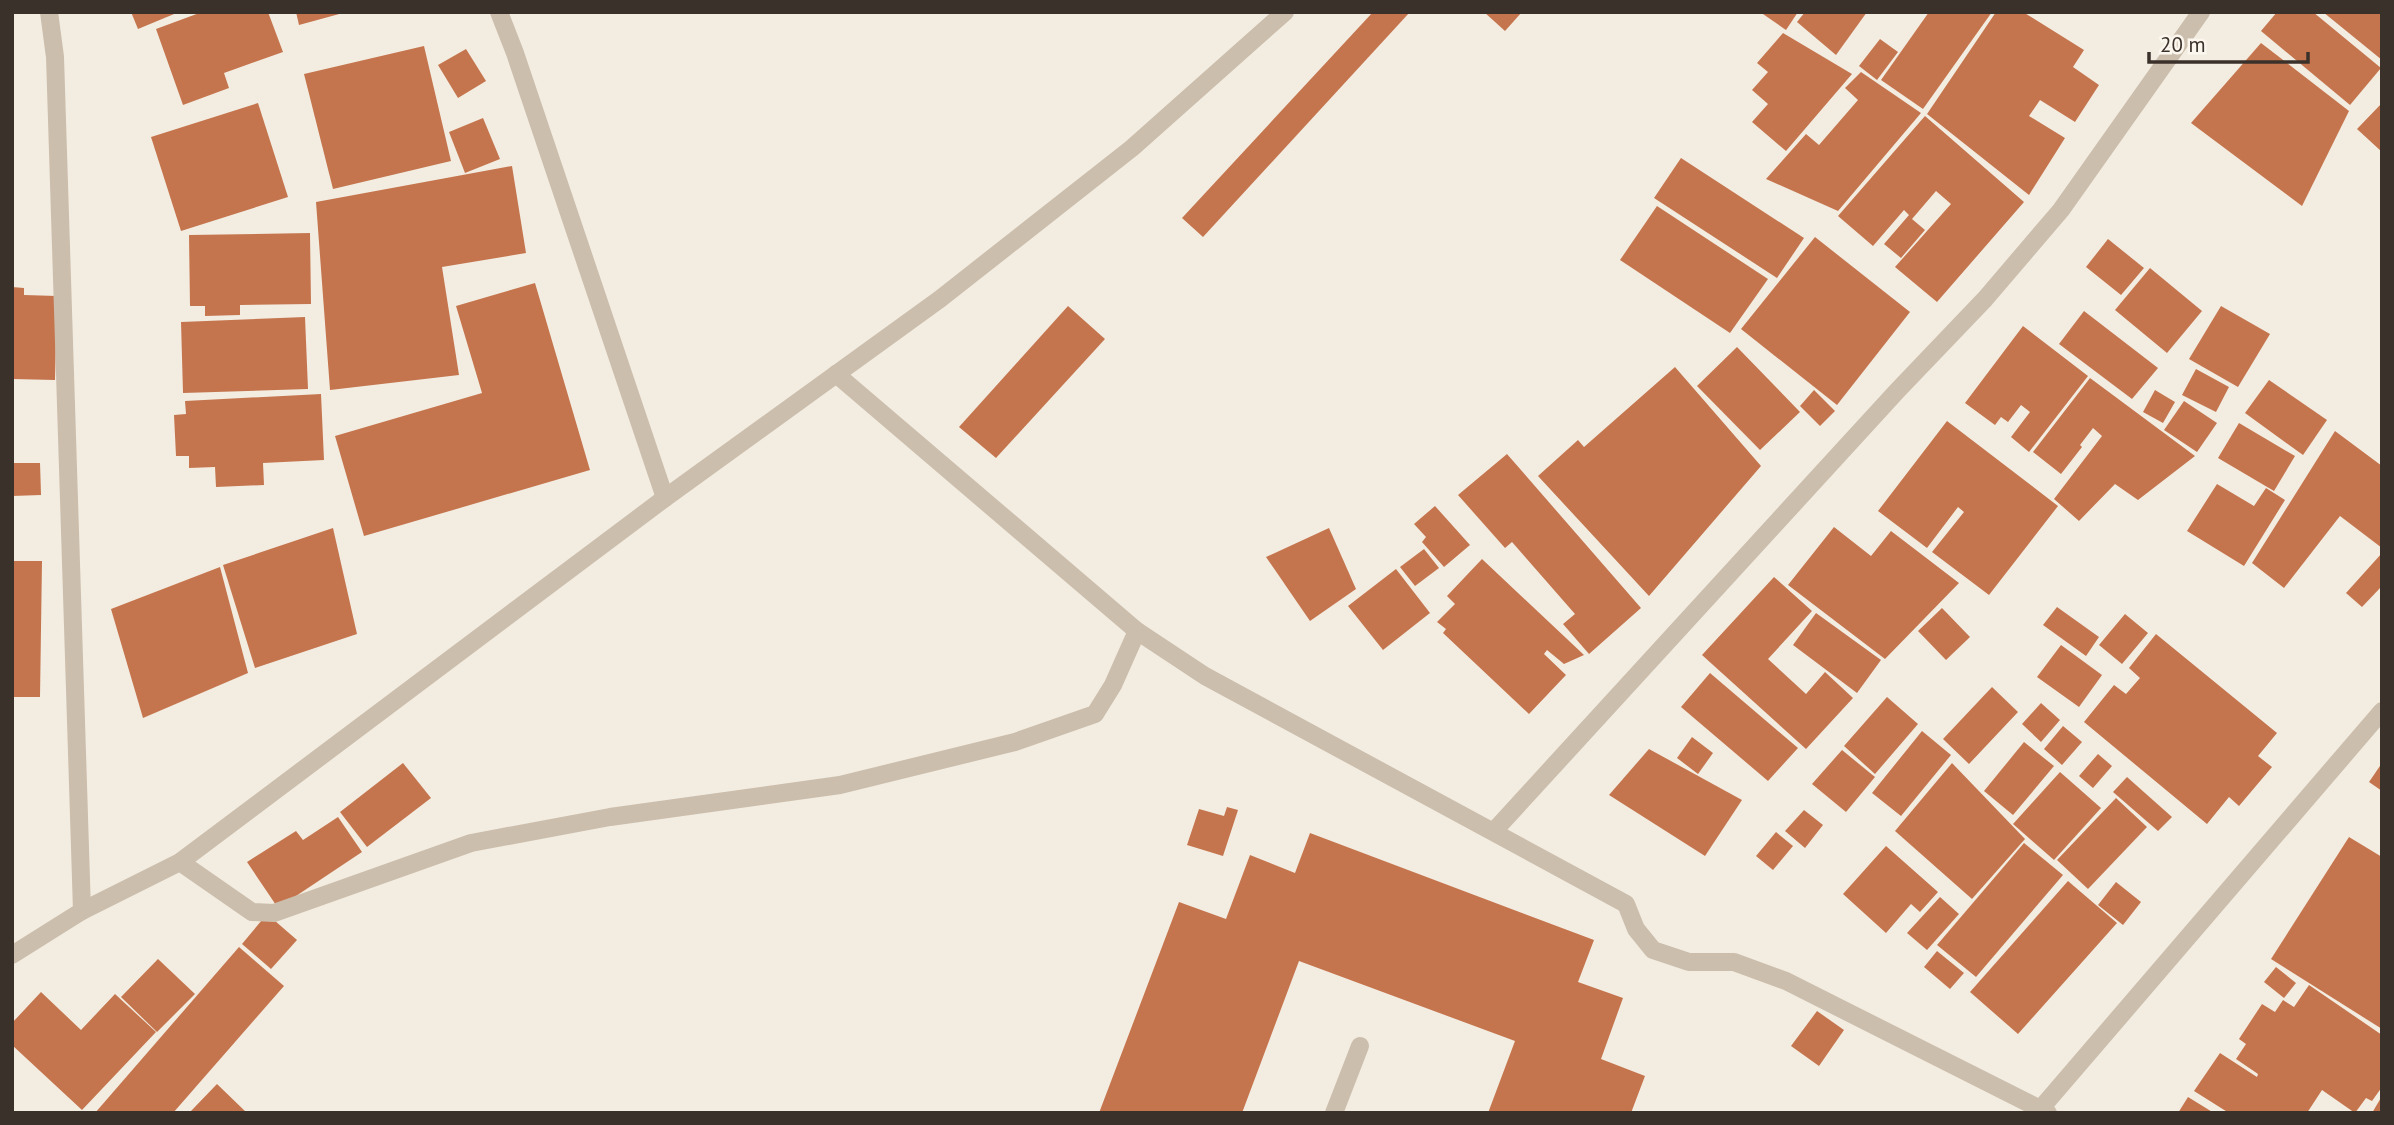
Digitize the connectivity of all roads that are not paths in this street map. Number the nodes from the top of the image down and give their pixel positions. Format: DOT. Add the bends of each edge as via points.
graph roads {
  1 [pos="48,12"];
  2 [pos="499,12"];
  3 [pos="1285,12"];
  4 [pos="2201,12"];
  5 [pos="836,374"];
  6 [pos="665,498"];
  7 [pos="1137,631"];
  8 [pos="2382,711"];
  9 [pos="1494,831"];
  10 [pos="180,862"];
  11 [pos="82,911"];
  12 [pos="12,955"];
  13 [pos="1360,1046"];
  14 [pos="2042,1111"];
  15 [pos="1334,1113"];
  1 -- 11 [label="street" via="55,71"];
  2 -- 6 [label="street"];
  3 -- 5 [label="street" via="1132,148 940,299"];
  4 -- 9 [label="street" via="2061,209 1985,299"];
  5 -- 6 [label="street"];
  5 -- 7 [label="street"];
  6 -- 10 [label="street"];
  7 -- 9 [label="street" via="1205,676"];
  7 -- 10 [label="street" via="1095,714 1015,742 840,785 610,817 471,843 274,913 252,912"];
  8 -- 14 [label="street"];
  9 -- 14 [label="street" via="1626,904 1636,929 1653,950 1689,961 1734,961 1786,981"];
  10 -- 11 [label="street"];
  11 -- 12 [label="street"];
  13 -- 15 [label="street"];
}
